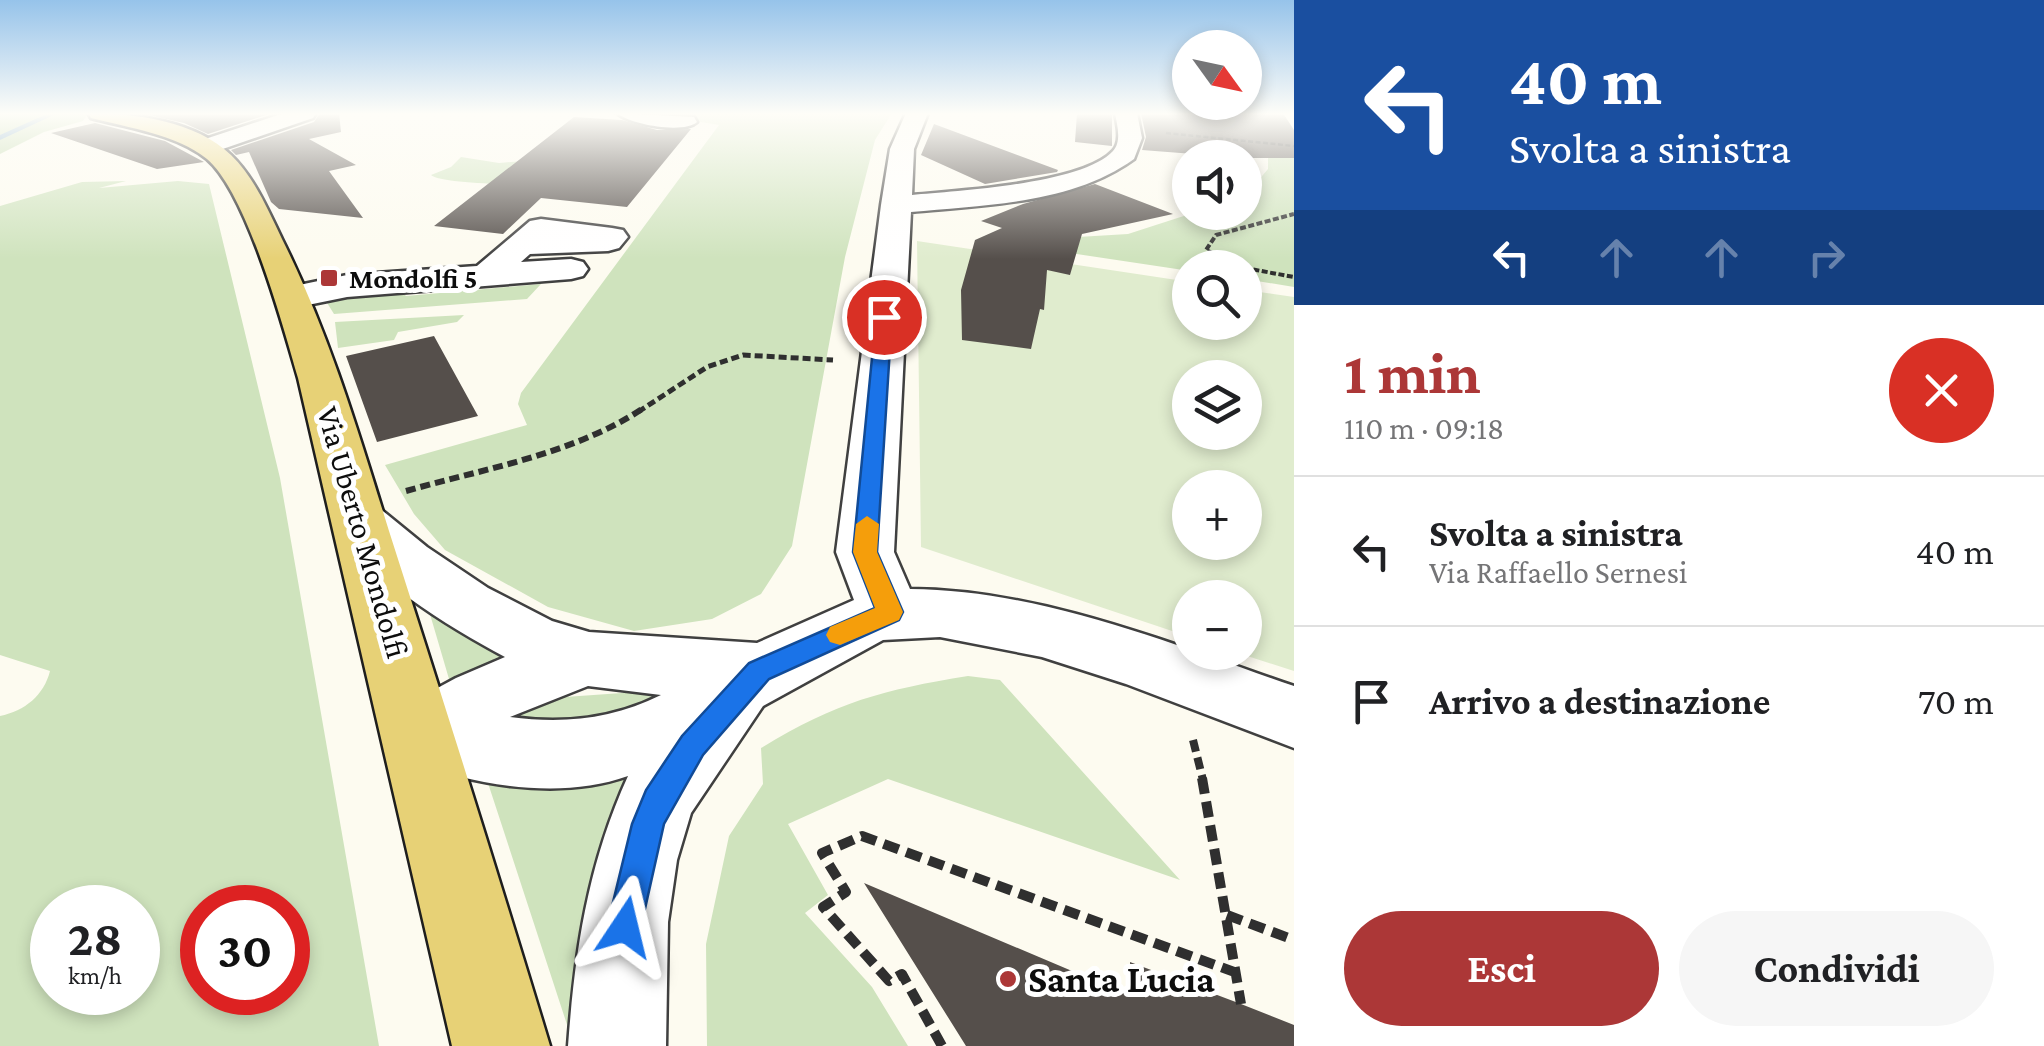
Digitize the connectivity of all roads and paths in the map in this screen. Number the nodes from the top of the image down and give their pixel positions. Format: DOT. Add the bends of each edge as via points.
graph roads {
  1 [pos="224,162"];
  2 [pos="901,162"];
  3 [pos="1115,162"];
  4 [pos="895,205"];
  5 [pos="1294,214"];
  6 [pos="1206,250"];
  7 [pos="425,254"];
  8 [pos="507,258"];
  9 [pos="571,269"];
  10 [pos="1262,271"];
  11 [pos="1294,277"];
  12 [pos="293,298"];
  13 [pos="833,360"];
  14 [pos="375,508"];
  15 [pos="890,612"];
  16 [pos="587,659"];
  17 [pos="759,671"];
  18 [pos="1294,717"];
  19 [pos="1188,721"];
  20 [pos="420,734"];
  21 [pos="1226,914"];
  22 [pos="1294,940"];
  23 [pos="1237,974"];
  24 [pos="1241,1004"];
  25 [pos="500,1046"];
  26 [pos="618,1046"];
  27 [pos="942,1046"];
  1 -- 12 [label="main road, Via Uberto Mondolfi"];
  2 -- 4 [label="street"];
  3 -- 4 [label="street" via="1082,177 1028,188"];
  4 -- 15 [label="street" via="908,248 865,552"];
  5 -- 6 [label="path" via="1216,235"];
  7 -- 8 [label="street"];
  8 -- 9 [label="street"];
  8 -- 12 [label="street"];
  10 -- 11 [label="path"];
  12 -- 14 [label="main road, Via Uberto Mondolfi" via="328,403"];
  13 -- 14 [label="path" via="743,355 707,367 624,422"];
  14 -- 16 [label="street" via="409,565 522,633"];
  14 -- 20 [label="main road, Via Uberto Mondolfi"];
  15 -- 17 [label="street"];
  15 -- 18 [label="street" via="1048,636"];
  16 -- 17 [label="street"];
  16 -- 20 [label="street" via="498,687"];
  17 -- 20 [label="street" via="644,736 589,752 495,750"];
  17 -- 26 [label="street" via="692,745 648,824 625,927"];
  19 -- 21 [label="path"];
  20 -- 25 [label="main road, Via Uberto Mondolfi"];
  21 -- 22 [label="path"];
  21 -- 23 [label="path"];
  23 -- 24 [label="path"];
  23 -- 27 [label="path" via="862,836 822,853 846,892 823,907 888,982 902,974"];
}
